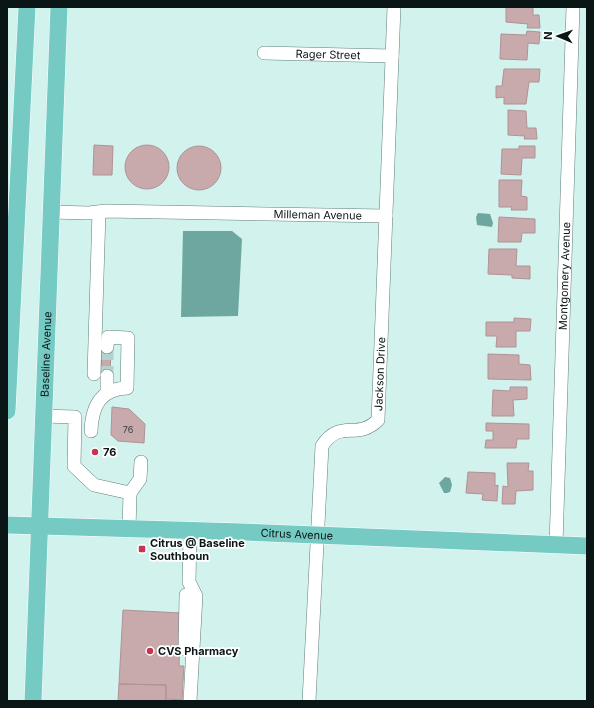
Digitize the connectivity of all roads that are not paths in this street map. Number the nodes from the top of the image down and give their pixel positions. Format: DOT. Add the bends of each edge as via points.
graph roads {
  1 [pos="28,7"];
  2 [pos="59,7"];
  3 [pos="394,7"];
  4 [pos="573,7"];
  5 [pos="264,53"];
  6 [pos="392,56"];
  7 [pos="50,212"];
  8 [pos="99,212"];
  9 [pos="386,216"];
  10 [pos="107,347"];
  11 [pos="8,352"];
  12 [pos="107,393"];
  13 [pos="7,411"];
  14 [pos="43,416"];
  15 [pos="75,417"];
  16 [pos="141,462"];
  17 [pos="130,492"];
  18 [pos="7,526"];
  19 [pos="41,527"];
  20 [pos="129,530"];
  21 [pos="190,530"];
  22 [pos="318,535"];
  23 [pos="556,545"];
  24 [pos="587,546"];
  25 [pos="186,595"];
  26 [pos="192,669"];
  27 [pos="33,701"];
  28 [pos="190,701"];
  29 [pos="309,701"];
  1 -- 11 [label="main road"];
  2 -- 7 [label="main road, Baseline Avenue"];
  3 -- 6 [label="street, Jackson Drive"];
  4 -- 23 [label="street, Montgomery Avenue"];
  5 -- 6 [label="street, Rager Street"];
  6 -- 9 [label="street, Jackson Drive"];
  7 -- 8 [label="street, Milleman Avenue"];
  7 -- 14 [label="main road, Baseline Avenue"];
  8 -- 9 [label="street, Milleman Avenue"];
  8 -- 12 [label="street" via="101,375"];
  9 -- 22 [label="street, Jackson Drive" via="378,420 371,427 337,431 327,438 322,446"];
  10 -- 12 [label="street" via="108,337 128,338 127,388 116,388"];
  11 -- 13 [label="main road"];
  12 -- 15 [label="street" via="101,396 91,424"];
  14 -- 15 [label="street"];
  14 -- 19 [label="main road, Baseline Avenue"];
  15 -- 17 [label="street" via="74,466 94,485"];
  16 -- 17 [label="street" via="140,480"];
  17 -- 20 [label="street"];
  18 -- 19 [label="main road, Citrus Avenue"];
  19 -- 20 [label="main road, Citrus Avenue"];
  19 -- 27 [label="main road, Baseline Avenue"];
  20 -- 21 [label="main road, Citrus Avenue"];
  21 -- 22 [label="main road, Citrus Avenue"];
  21 -- 26 [label="street" via="189,582 196,596"];
  22 -- 23 [label="main road, Citrus Avenue"];
  22 -- 29 [label="street, Jackson Drive"];
  23 -- 24 [label="main road, Citrus Avenue"];
  25 -- 26 [label="street" via="185,653"];
  26 -- 28 [label="street"];
}
